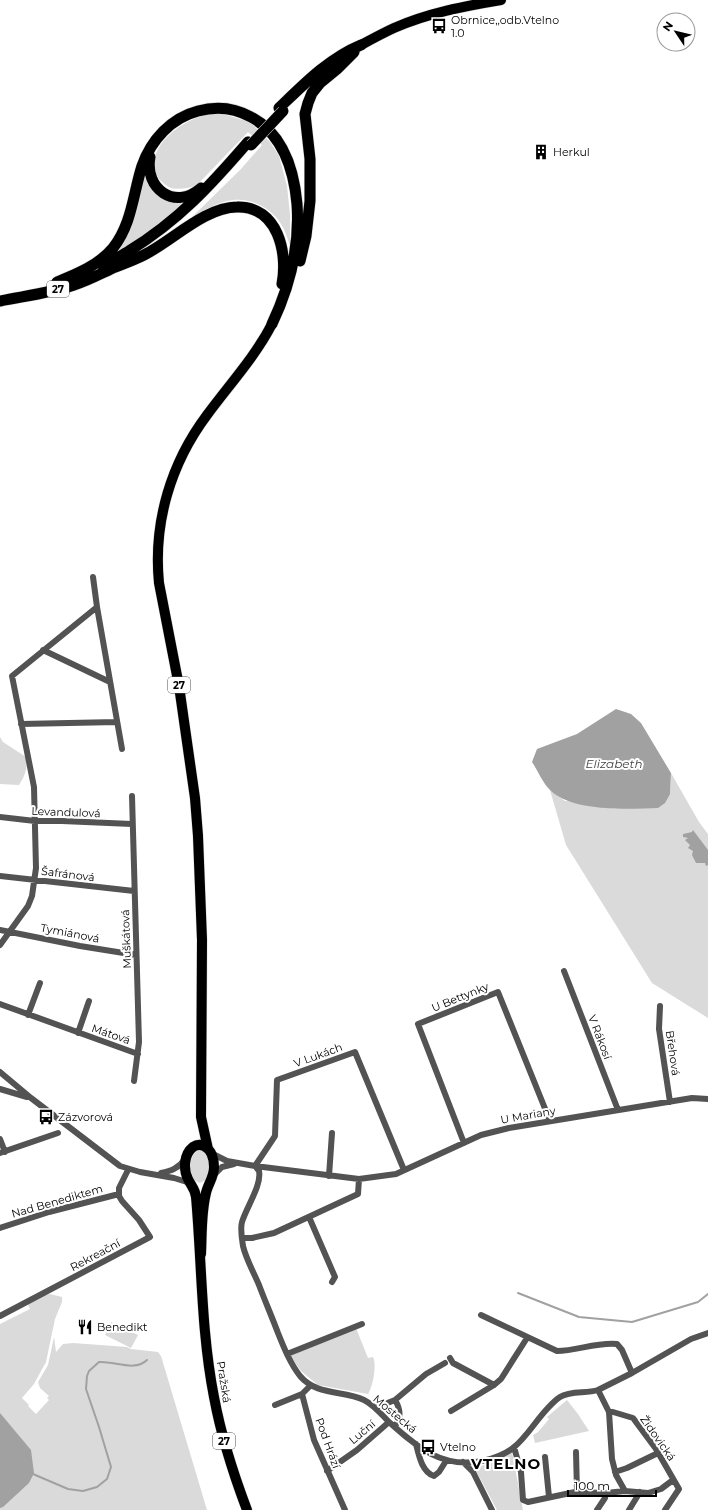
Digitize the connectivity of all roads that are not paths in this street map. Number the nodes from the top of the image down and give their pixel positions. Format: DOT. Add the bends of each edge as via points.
graph roads {
  1 [pos="501,0"];
  2 [pos="358,48"];
  3 [pos="250,144"];
  4 [pos="151,148"];
  5 [pos="113,268"];
  6 [pos="57,282"];
  7 [pos="0,293"];
  8 [pos="0,301"];
  9 [pos="272,324"];
  10 [pos="93,577"];
  11 [pos="97,607"];
  12 [pos="43,650"];
  13 [pos="110,682"];
  14 [pos="117,722"];
  15 [pos="21,724"];
  16 [pos="122,749"];
  17 [pos="132,796"];
  18 [pos="0,817"];
  19 [pos="35,821"];
  20 [pos="132,824"];
  21 [pos="0,876"];
  22 [pos="35,880"];
  23 [pos="134,892"];
  24 [pos="0,930"];
  25 [pos="10,932"];
  26 [pos="0,945"];
  27 [pos="136,955"];
  28 [pos="564,971"];
  29 [pos="40,983"];
  30 [pos="89,1002"];
  31 [pos="0,1004"];
  32 [pos="660,1006"];
  33 [pos="28,1015"];
  34 [pos="78,1033"];
  35 [pos="138,1054"];
  36 [pos="0,1072"];
  37 [pos="134,1081"];
  38 [pos="0,1089"];
  39 [pos="31,1098"];
  40 [pos="708,1099"];
  41 [pos="670,1102"];
  42 [pos="618,1110"];
  43 [pos="201,1117"];
  44 [pos="550,1121"];
  45 [pos="58,1133"];
  46 [pos="332,1133"];
  47 [pos="0,1139"];
  48 [pos="464,1143"];
  49 [pos="209,1151"];
  50 [pos="2,1152"];
  51 [pos="189,1152"];
  52 [pos="236,1163"];
  53 [pos="255,1166"];
  54 [pos="128,1170"];
  55 [pos="404,1170"];
  56 [pos="157,1174"];
  57 [pos="329,1176"];
  58 [pos="211,1179"];
  59 [pos="359,1179"];
  60 [pos="192,1185"];
  61 [pos="119,1194"];
  62 [pos="309,1217"];
  63 [pos="0,1228"];
  64 [pos="243,1238"];
  65 [pos="201,1254"];
  66 [pos="332,1282"];
  67 [pos="481,1315"];
  68 [pos="0,1316"];
  69 [pos="362,1324"];
  70 [pos="708,1333"];
  71 [pos="527,1338"];
  72 [pos="287,1354"];
  73 [pos="450,1358"];
  74 [pos="445,1363"];
  75 [pos="632,1373"];
  76 [pos="311,1385"];
  77 [pos="494,1385"];
  78 [pos="598,1390"];
  79 [pos="302,1394"];
  80 [pos="395,1400"];
  81 [pos="275,1405"];
  82 [pos="375,1408"];
  83 [pos="451,1412"];
  84 [pos="609,1412"];
  85 [pos="392,1424"];
  86 [pos="416,1444"];
  87 [pos="514,1447"];
  88 [pos="576,1452"];
  89 [pos="658,1452"];
  90 [pos="545,1457"];
  91 [pos="446,1461"];
  92 [pos="463,1462"];
  93 [pos="328,1471"];
  94 [pos="615,1472"];
  95 [pos="673,1480"];
  96 [pos="625,1491"];
  97 [pos="577,1492"];
  98 [pos="640,1492"];
  99 [pos="606,1493"];
  100 [pos="549,1497"];
  101 [pos="247,1510"];
  102 [pos="345,1510"];
  103 [pos="492,1510"];
  104 [pos="597,1510"];
  105 [pos="629,1510"];
  106 [pos="665,1510"];
  1 -- 2 [label="main road" via="474,4 421,18 394,28"];
  2 -- 3 [label="highway, bridge" via="281,110"];
  2 -- 9 [label="highway" via="320,83 308,103 305,114 310,158 310,201 306,236 288,298"];
  3 -- 4 [label="highway" via="233,154 199,190 182,197 165,194 153,183 149,170"];
  3 -- 5 [label="highway" via="189,212 157,239"];
  3 -- 6 [label="highway" via="203,193 154,235 107,264 81,276"];
  4 -- 6 [label="highway" via="142,167 126,225 113,247 93,265"];
  4 -- 9 [label="highway" via="171,124 192,113 213,108 249,116 265,127 278,142 293,178 297,230 290,279"];
  5 -- 8 [label="highway, 27" via="75,285"];
  5 -- 9 [label="highway" via="144,255 217,211 238,207 256,211 272,224 282,248 283,278"];
  6 -- 7 [label="highway, 27"];
  9 -- 43 [label="main road, 27" via="256,352 206,416 182,454 166,495 158,546 159,583 191,761 198,836 202,940"];
  10 -- 11 [label="street"];
  11 -- 12 [label="street"];
  11 -- 13 [label="street"];
  12 -- 13 [label="street"];
  12 -- 15 [label="street" via="12,676"];
  13 -- 14 [label="street"];
  14 -- 15 [label="street"];
  14 -- 16 [label="street"];
  15 -- 19 [label="street" via="34,787"];
  17 -- 20 [label="street, Muškátová"];
  18 -- 19 [label="street, Levandulová"];
  19 -- 20 [label="street, Levandulová"];
  19 -- 22 [label="street"];
  20 -- 23 [label="street, Muškátová"];
  21 -- 22 [label="street, Šafránová"];
  22 -- 23 [label="street, Šafránová"];
  22 -- 25 [label="street" via="28,906"];
  23 -- 27 [label="street, Muškátová"];
  24 -- 25 [label="street, Tymiánová"];
  25 -- 26 [label="street"];
  25 -- 27 [label="street, Tymiánová"];
  27 -- 35 [label="street, Muškátová"];
  28 -- 42 [label="street, V Rákosí"];
  29 -- 33 [label="street"];
  30 -- 34 [label="street, Mátová"];
  31 -- 33 [label="street, Mátová"];
  32 -- 41 [label="street, Břehová" via="659,1029"];
  33 -- 34 [label="street, Mátová"];
  34 -- 35 [label="street, Mátová"];
  35 -- 37 [label="street, Muškátová"];
  36 -- 39 [label="street"];
  38 -- 39 [label="street"];
  39 -- 54 [label="street" via="112,1161"];
  40 -- 41 [label="street, U Mariany" via="692,1098"];
  41 -- 42 [label="street, U Mariany"];
  42 -- 44 [label="street, U Mariany"];
  43 -- 49 [label="main road, Pražská / 27"];
  43 -- 51 [label="main road, Pražská / 27" via="197,1138"];
  44 -- 48 [label="street, U Mariany" via="509,1128"];
  44 -- 48 [label="street, U Bettynky" via="498,992 418,1024"];
  45 -- 50 [label="street"];
  46 -- 57 [label="street"];
  47 -- 50 [label="street"];
  48 -- 55 [label="street, U Mariany"];
  49 -- 51 [label="main road" via="200,1145"];
  49 -- 52 [label="street" via="223,1160"];
  49 -- 58 [label="main road, Pražská / 27" via="214,1164"];
  51 -- 56 [label="street" via="174,1170"];
  51 -- 60 [label="main road, Pražská / 27" via="185,1169"];
  52 -- 53 [label="street"];
  52 -- 58 [label="street" via="222,1167"];
  53 -- 55 [label="street, V Lukách" via="275,1136 277,1080 355,1052"];
  53 -- 57 [label="street, U Mariany"];
  53 -- 64 [label="street, Mostecká" via="259,1171 259,1180 241,1224"];
  54 -- 56 [label="street"];
  54 -- 61 [label="street" via="119,1188"];
  55 -- 59 [label="street, U Mariany" via="396,1174"];
  56 -- 60 [label="street"];
  57 -- 59 [label="street, U Mariany"];
  58 -- 60 [label="main road" via="207,1186 201,1188"];
  58 -- 65 [label="main road, Pražská / 27" via="205,1202"];
  59 -- 62 [label="street" via="358,1194"];
  60 -- 65 [label="main road, Pražská / 27" via="196,1197"];
  61 -- 63 [label="street, Nad Benediktem"];
  61 -- 68 [label="street, Rekreační" via="150,1237"];
  62 -- 64 [label="street" via="274,1233"];
  62 -- 66 [label="street" via="335,1277"];
  64 -- 72 [label="street, Mostecká" via="243,1246"];
  65 -- 101 [label="main road, Pražská / 27" via="203,1313 214,1396 223,1438"];
  67 -- 71 [label="street"];
  69 -- 72 [label="street"];
  70 -- 75 [label="street, Mostecká" via="691,1339"];
  71 -- 75 [label="street" via="557,1351 605,1343 616,1344 622,1350"];
  71 -- 77 [label="street" via="501,1379"];
  72 -- 76 [label="street, Mostecká" via="300,1376"];
  73 -- 77 [label="street" via="452,1363"];
  74 -- 80 [label="street" via="426,1374"];
  75 -- 78 [label="street, Mostecká"];
  76 -- 79 [label="street"];
  76 -- 82 [label="street, Mostecká" via="328,1392 357,1397"];
  77 -- 83 [label="street"];
  78 -- 84 [label="street"];
  78 -- 87 [label="street, Mostecká" via="562,1396"];
  79 -- 81 [label="street"];
  79 -- 93 [label="street, Pod Hrází" via="314,1440"];
  80 -- 82 [label="street"];
  80 -- 85 [label="street" via="400,1410 399,1419"];
  82 -- 85 [label="street, Mostecká"];
  84 -- 89 [label="street, Židovická" via="633,1418"];
  84 -- 94 [label="street"];
  85 -- 86 [label="street, Mostecká"];
  85 -- 93 [label="street, Luční"];
  86 -- 91 [label="street, Mostecká"];
  86 -- 91 [label="street" via="426,1472 431,1475 440,1472"];
  87 -- 92 [label="street, Mostecká" via="482,1461"];
  87 -- 100 [label="street" via="521,1472 523,1500 528,1502"];
  88 -- 97 [label="street"];
  89 -- 94 [label="street"];
  89 -- 95 [label="street, Židovická"];
  90 -- 100 [label="street"];
  91 -- 92 [label="street, Mostecká"];
  92 -- 103 [label="street" via="473,1472"];
  93 -- 102 [label="street, Pod Hrází"];
  94 -- 96 [label="street"];
  95 -- 98 [label="street" via="662,1488 648,1493"];
  95 -- 106 [label="street, Židovická" via="679,1489"];
  96 -- 98 [label="street"];
  96 -- 99 [label="street"];
  97 -- 99 [label="street"];
  97 -- 100 [label="street"];
  98 -- 105 [label="street"];
  99 -- 104 [label="street"];
}
